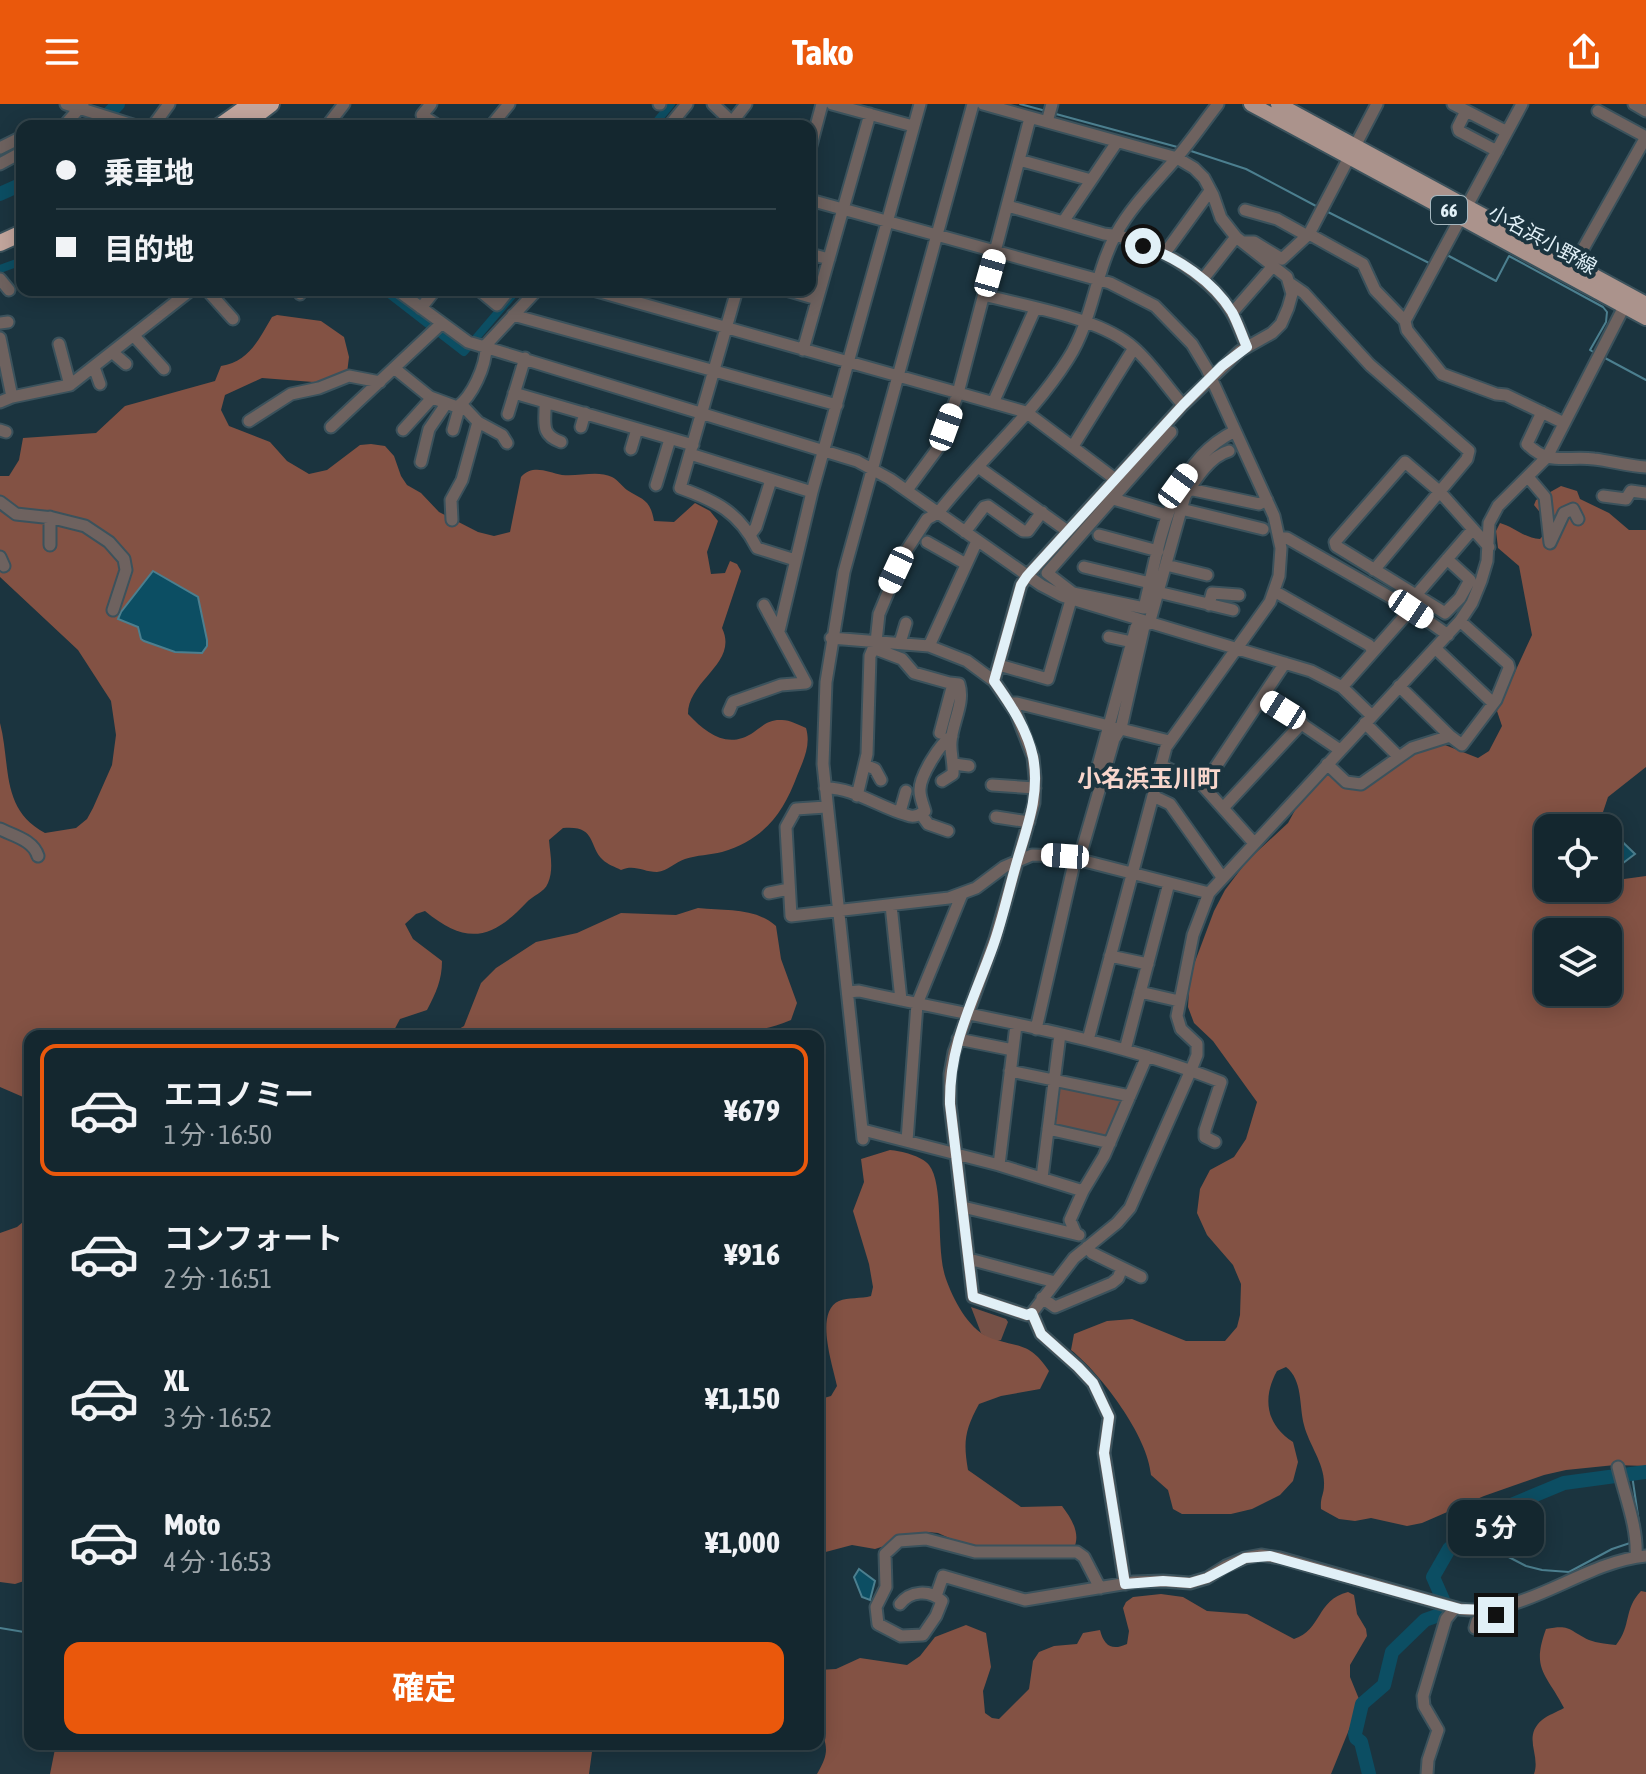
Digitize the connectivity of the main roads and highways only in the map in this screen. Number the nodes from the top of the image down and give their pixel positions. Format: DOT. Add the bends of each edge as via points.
graph roads {
  1 [pos="271,104"];
  2 [pos="1251,104"];
  3 [pos="1281,105"];
  4 [pos="242,112"];
  5 [pos="1351,151"];
  6 [pos="1464,212"];
  7 [pos="1627,300"];
  8 [pos="1646,304"];
  9 [pos="1646,318"];
  1 -- 4 [label="highway"];
  2 -- 5 [label="main road, 小名浜小野線 / 66"];
  3 -- 5 [label="main road, 小名浜小野線 / 66"];
  5 -- 6 [label="main road, 小名浜小野線 / 66"];
  6 -- 7 [label="main road, 小名浜小野線 / 66"];
  6 -- 7 [label="main road, 小名浜小野線 / 66" via="1574,265"];
  7 -- 8 [label="main road, 小名浜小野線 / 66"];
  7 -- 9 [label="main road, 小名浜小野線 / 66"];
}
